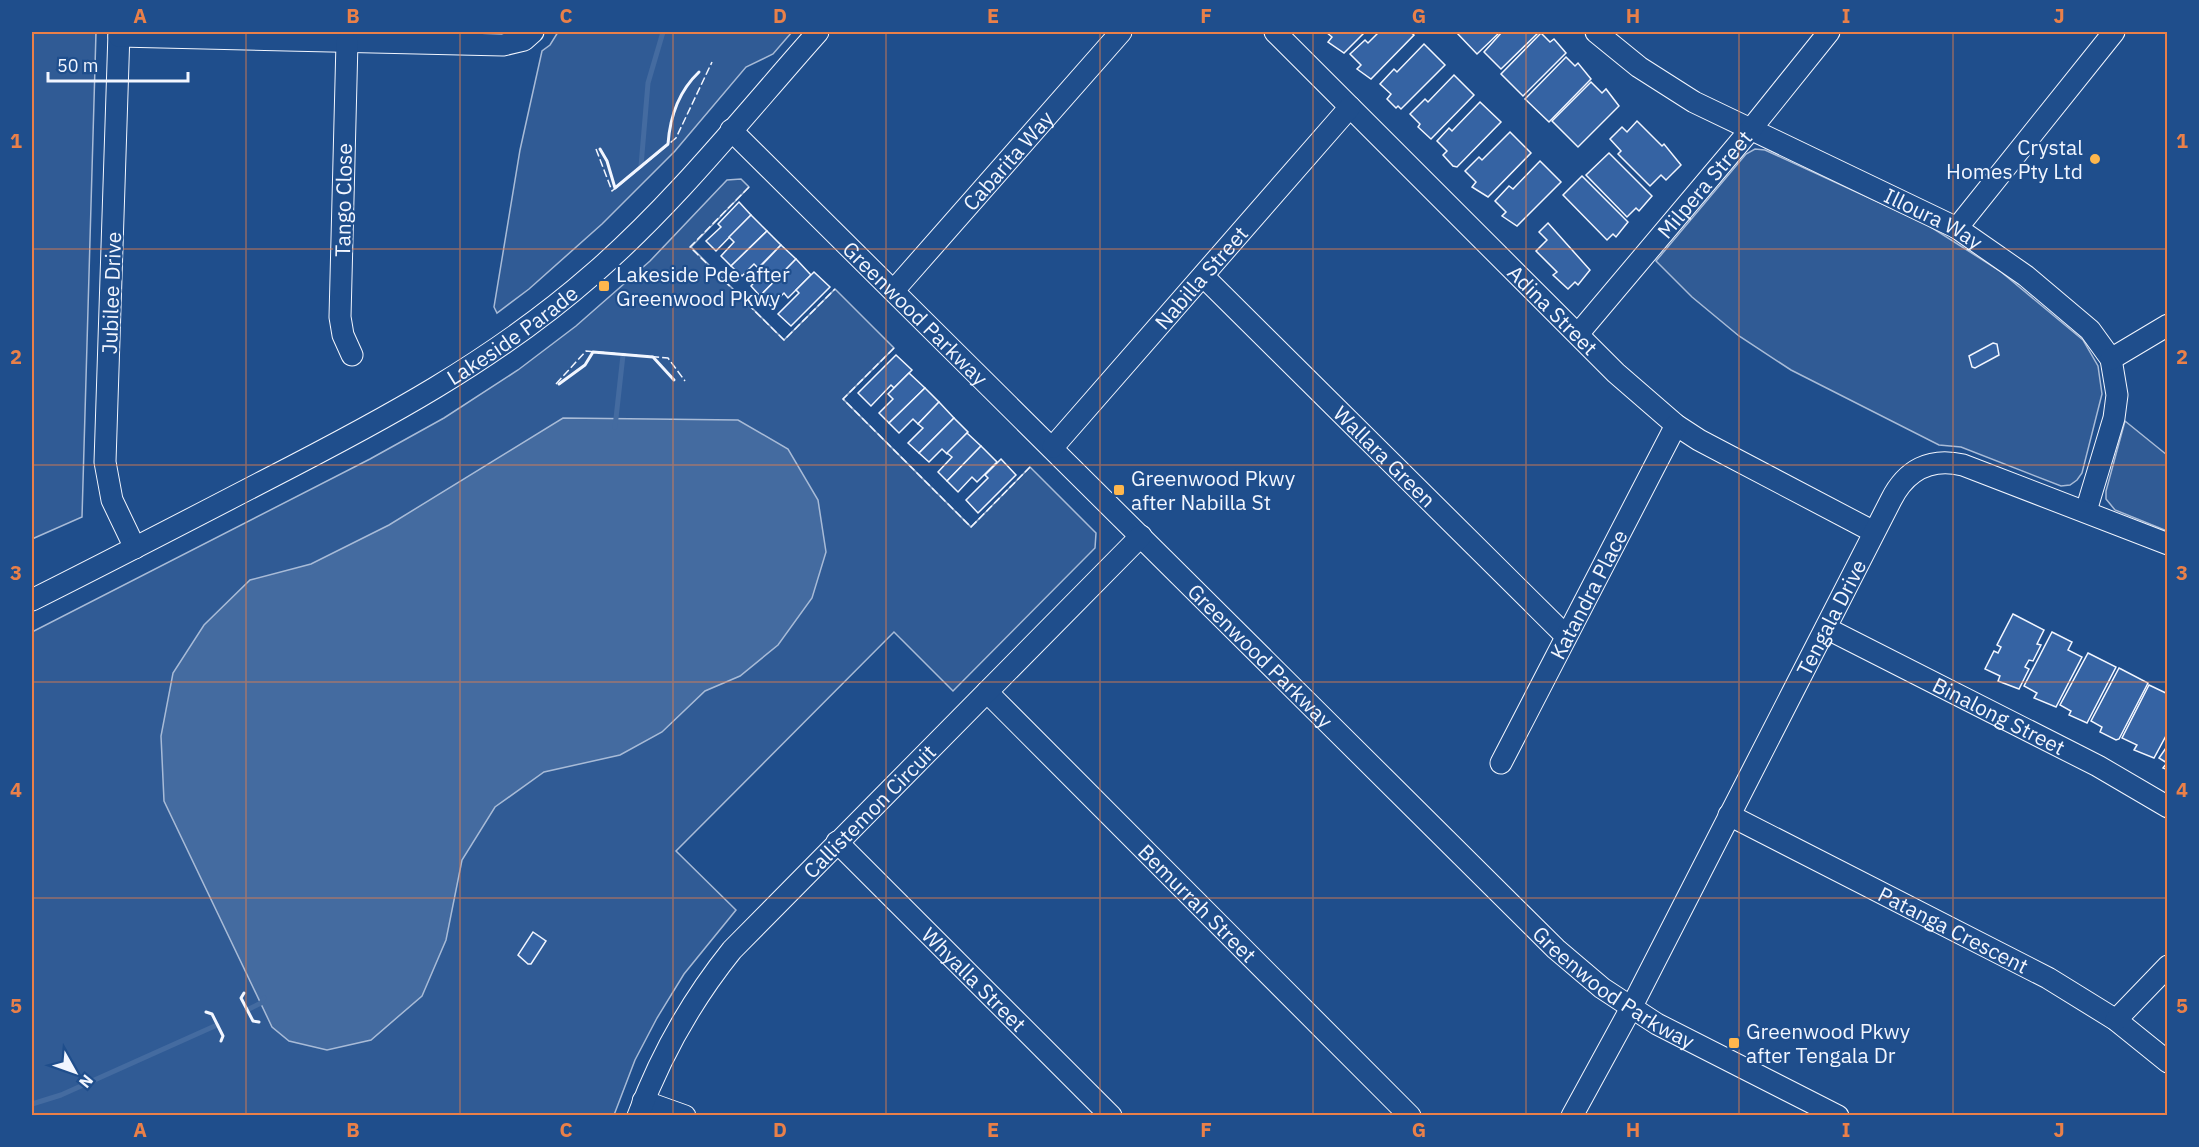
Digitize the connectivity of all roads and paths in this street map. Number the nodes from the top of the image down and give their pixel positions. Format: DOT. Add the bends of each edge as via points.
graph roads {
  1 [pos="533,32"];
  2 [pos="818,32"];
  3 [pos="1121,32"];
  4 [pos="1275,32"];
  5 [pos="1596,32"];
  6 [pos="1829,32"];
  7 [pos="2114,32"];
  8 [pos="119,34"];
  9 [pos="347,42"];
  10 [pos="1350,107"];
  11 [pos="1751,129"];
  12 [pos="732,130"];
  13 [pos="1957,228"];
  14 [pos="1203,276"];
  15 [pos="895,290"];
  16 [pos="2168,325"];
  17 [pos="1578,334"];
  18 [pos="352,355"];
  19 [pos="2112,359"];
  20 [pos="1676,425"];
  21 [pos="1053,447"];
  22 [pos="2086,511"];
  23 [pos="1874,532"];
  24 [pos="1141,536"];
  25 [pos="2168,544"];
  26 [pos="135,548"];
  27 [pos="32,600"];
  28 [pos="1826,628"];
  29 [pos="1566,636"];
  30 [pos="987,692"];
  31 [pos="1501,762"];
  32 [pos="2168,807"];
  33 [pos="1729,815"];
  34 [pos="837,842"];
  35 [pos="2168,966"];
  36 [pos="1631,1008"];
  37 [pos="2116,1020"];
  38 [pos="2168,1062"];
  39 [pos="640,1108"];
  40 [pos="685,1116"];
  41 [pos="1111,1116"];
  42 [pos="1410,1116"];
  43 [pos="1572,1116"];
  44 [pos="1838,1116"];
  1 -- 9 [label="street" via="524,40 503,45"];
  2 -- 12 [label="street, Lakeside Parade"];
  3 -- 15 [label="street, Cabarita Way"];
  4 -- 10 [label="street, Adina Street"];
  5 -- 11 [label="street, Illoura Way" via="1669,88"];
  6 -- 11 [label="street, Milpera Street"];
  7 -- 13 [label="street"];
  8 -- 9 [label="street"];
  8 -- 26 [label="street, Jubilee Drive" via="106,473 112,500"];
  9 -- 18 [label="street, Tango Close" via="340,317"];
  10 -- 14 [label="street, Nabilla Street"];
  10 -- 17 [label="street, Adina Street"];
  11 -- 13 [label="street, Illoura Way"];
  11 -- 17 [label="street, Milpera Street"];
  12 -- 15 [label="street, Greenwood Parkway"];
  12 -- 26 [label="street, Lakeside Parade" via="619,250 514,338 406,407"];
  13 -- 19 [label="street, Illoura Way" via="2065,307 2090,330"];
  14 -- 21 [label="street, Nabilla Street"];
  14 -- 29 [label="street, Wallara Green"];
  15 -- 21 [label="street, Greenwood Parkway"];
  16 -- 19 [label="street"];
  17 -- 20 [label="street, Adina Street"];
  19 -- 22 [label="street" via="2114,418"];
  20 -- 23 [label="street, Adina Street" via="1721,453"];
  20 -- 29 [label="street, Katandra Place"];
  21 -- 24 [label="street, Greenwood Parkway"];
  22 -- 23 [label="street, Tengala Drive" via="1964,465 1935,462 1921,466 1898,486"];
  22 -- 25 [label="street, Tengala Drive"];
  23 -- 28 [label="street, Tengala Drive"];
  24 -- 30 [label="street, Callistemon Circuit"];
  24 -- 36 [label="street, Greenwood Parkway" via="1556,949"];
  26 -- 27 [label="street, Lakeside Parade"];
  28 -- 32 [label="street, Binalong Street" via="2098,766"];
  28 -- 33 [label="street, Tengala Drive"];
  29 -- 31 [label="street, Katandra Place"];
  30 -- 34 [label="street, Callistemon Circuit"];
  30 -- 42 [label="street, Bemurrah Street"];
  33 -- 36 [label="street, Tengala Drive"];
  33 -- 37 [label="street, Patanga Crescent" via="2038,973"];
  34 -- 39 [label="street, Callistemon Circuit" via="750,929 705,983 667,1046"];
  34 -- 41 [label="street, Whyalla Street"];
  35 -- 37 [label="street"];
  36 -- 43 [label="street"];
  36 -- 44 [label="street, Greenwood Parkway"];
  37 -- 38 [label="street, Patanga Crescent"];
  39 -- 40 [label="street"];
}
